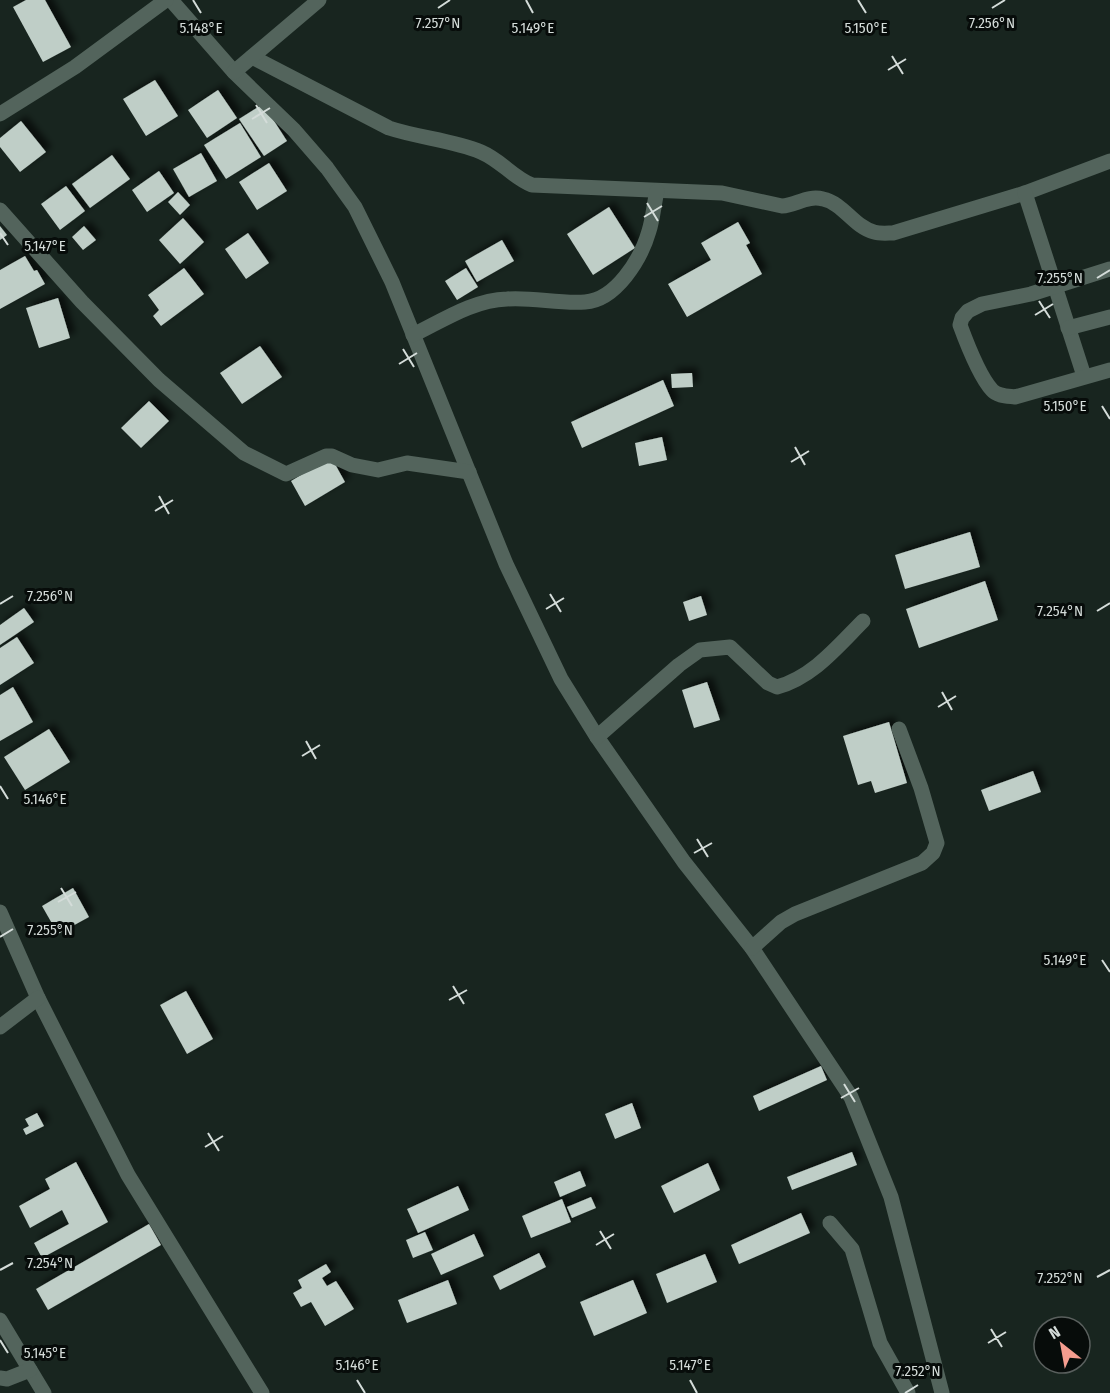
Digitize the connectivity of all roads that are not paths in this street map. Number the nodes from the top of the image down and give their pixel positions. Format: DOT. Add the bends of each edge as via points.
graph roads {
  1 [pos="166,0"];
  2 [pos="171,0"];
  3 [pos="319,0"];
  4 [pos="252,57"];
  5 [pos="234,72"];
  6 [pos="0,114"];
  7 [pos="1110,161"];
  8 [pos="657,190"];
  9 [pos="1025,194"];
  10 [pos="0,210"];
  11 [pos="1110,269"];
  12 [pos="1055,286"];
  13 [pos="1110,317"];
  14 [pos="1068,328"];
  15 [pos="413,335"];
  16 [pos="1110,370"];
  17 [pos="1084,376"];
  18 [pos="469,472"];
  19 [pos="863,621"];
  20 [pos="898,729"];
  21 [pos="597,737"];
  22 [pos="0,912"];
  23 [pos="752,948"];
  24 [pos="38,998"];
  25 [pos="0,1027"];
  26 [pos="830,1223"];
  27 [pos="0,1320"];
  28 [pos="30,1370"];
  29 [pos="0,1378"];
  30 [pos="44,1393"];
  31 [pos="262,1393"];
  32 [pos="908,1393"];
  33 [pos="942,1393"];
  1 -- 6 [label="street" via="75,67"];
  2 -- 5 [label="street"];
  3 -- 4 [label="street"];
  4 -- 5 [label="street"];
  4 -- 8 [label="street" via="389,128 478,151 532,185"];
  5 -- 15 [label="street" via="294,130 355,207"];
  7 -- 9 [label="street"];
  8 -- 9 [label="street" via="722,194 782,206 812,197 825,199 857,224 875,232 893,233"];
  8 -- 15 [label="street" via="642,250 617,288 602,298 587,302 507,298 468,308"];
  9 -- 12 [label="street"];
  10 -- 18 [label="street" via="159,380 244,453 286,474 326,456 378,470 407,463"];
  11 -- 12 [label="street"];
  12 -- 14 [label="street"];
  12 -- 17 [label="street" via="982,304 968,310 960,325 993,392 1015,397"];
  13 -- 14 [label="street"];
  14 -- 17 [label="street"];
  15 -- 18 [label="street"];
  16 -- 17 [label="street"];
  18 -- 21 [label="street" via="506,564 561,679"];
  19 -- 21 [label="street" via="807,675 777,687 730,646 700,650"];
  20 -- 23 [label="street" via="937,843 933,853 922,863 795,914"];
  21 -- 23 [label="street" via="684,862"];
  22 -- 24 [label="street"];
  23 -- 33 [label="street" via="851,1097 891,1197"];
  24 -- 25 [label="street"];
  24 -- 31 [label="street" via="128,1175"];
  26 -- 32 [label="street" via="852,1249 880,1343"];
  27 -- 28 [label="street"];
  28 -- 29 [label="street"];
  28 -- 30 [label="street"];
}
